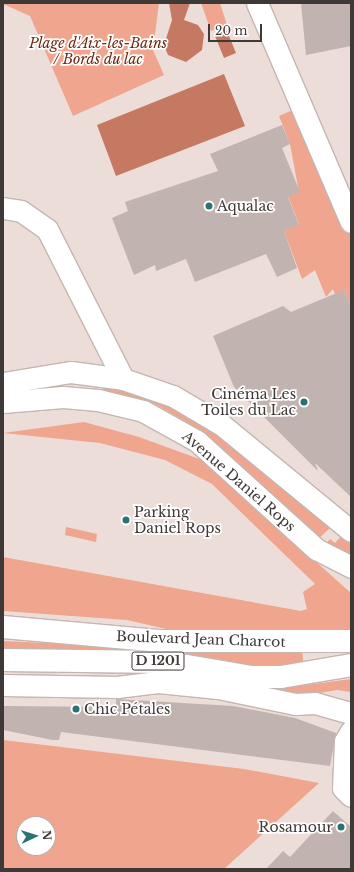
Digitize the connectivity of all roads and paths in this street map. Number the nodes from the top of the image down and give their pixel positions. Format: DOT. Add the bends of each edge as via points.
graph roads {
  1 [pos="257,3"];
  2 [pos="3,208"];
  3 [pos="351,222"];
  4 [pos="123,379"];
  5 [pos="3,383"];
  6 [pos="3,402"];
  7 [pos="351,531"];
  8 [pos="351,567"];
  9 [pos="3,627"];
  10 [pos="351,641"];
  11 [pos="3,660"];
  12 [pos="351,665"];
  13 [pos="3,685"];
  14 [pos="351,713"];
  15 [pos="351,731"];
  16 [pos="351,796"];
  1 -- 3 [label="street"];
  2 -- 4 [label="street" via="21,210 47,230"];
  4 -- 5 [label="street, Avenue Daniel Rops" via="71,372"];
  4 -- 7 [label="street, Avenue Daniel Rops" via="173,396 222,425"];
  6 -- 8 [label="street, Avenue Daniel Rops" via="63,397 98,400 143,411 197,441 316,549"];
  9 -- 10 [label="main road, Boulevard Jean Charcot / D 1201" via="161,641"];
  11 -- 12 [label="main road, Boulevard Jean Charcot / D 1201" via="164,662 252,677 280,677"];
  13 -- 14 [label="street" via="117,687 158,682 218,688 295,704 315,703"];
  15 -- 16 [label="street" via="345,741 342,788"];
}
